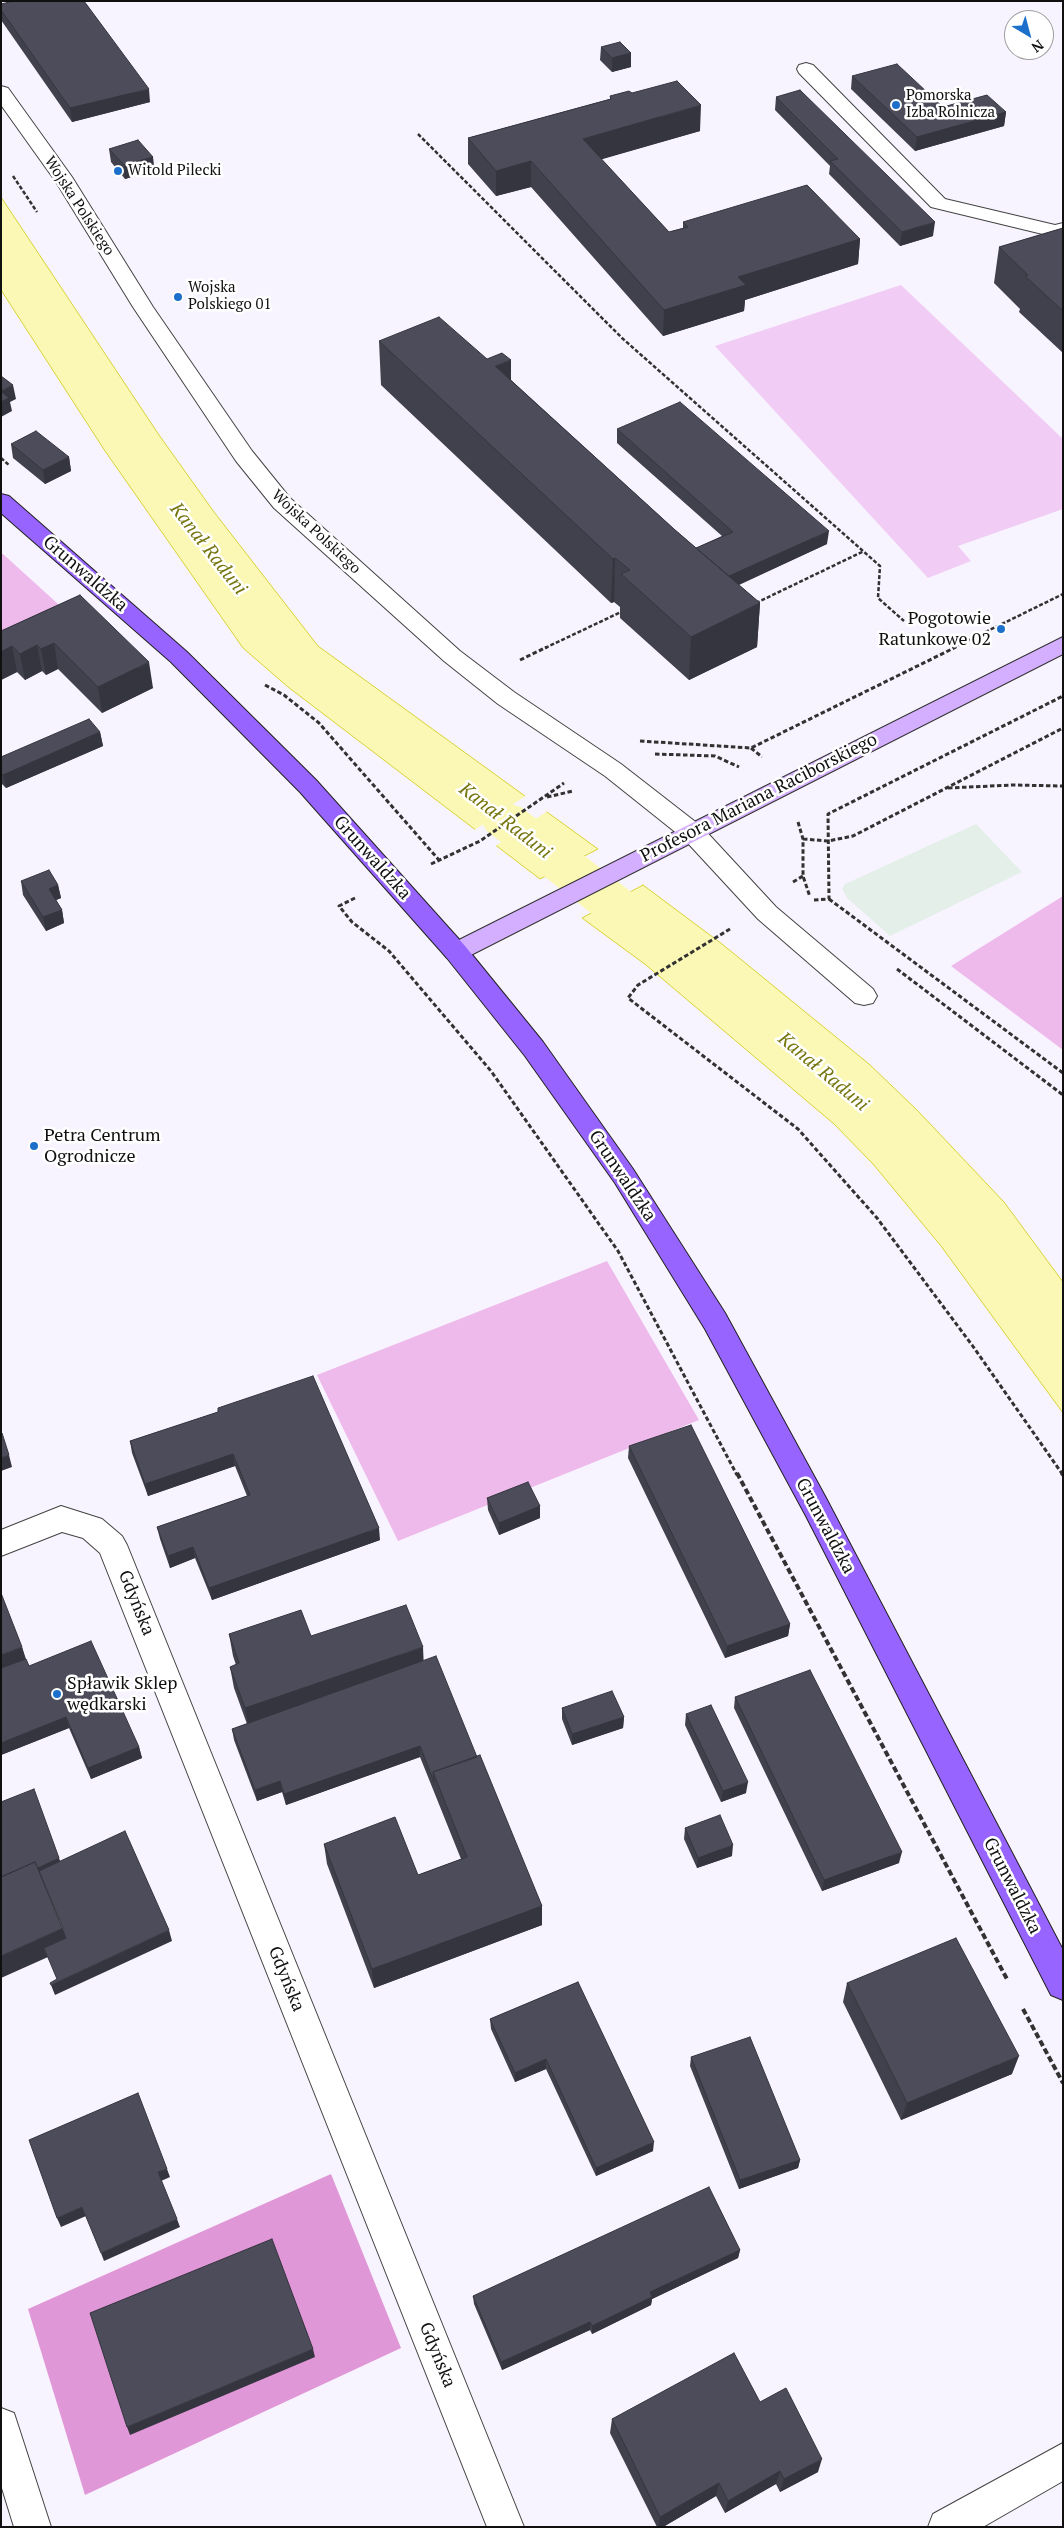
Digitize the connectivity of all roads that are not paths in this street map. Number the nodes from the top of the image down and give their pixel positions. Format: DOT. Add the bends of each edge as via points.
graph roads {
  1 [pos="806,69"];
  2 [pos="1,92"];
  3 [pos="1063,229"];
  4 [pos="1,501"];
  5 [pos="1063,644"];
  6 [pos="693,833"];
  7 [pos="456,952"];
  8 [pos="864,996"];
  9 [pos="1,1543"];
  10 [pos="1063,1984"];
  11 [pos="4,2444"];
  12 [pos="1063,2461"];
  13 [pos="33,2527"];
  14 [pos="506,2527"];
  15 [pos="946,2527"];
  1 -- 3 [label="street" via="938,203 1056,231"];
  2 -- 6 [label="street, Wojska Polskiego" via="65,181 143,307 244,456 282,503 452,656 506,698 613,770"];
  4 -- 7 [label="main road, Grunwaldzka" via="179,657 308,786"];
  5 -- 6 [label="main road, Profesora Mariana Raciborskiego"];
  6 -- 7 [label="main road, Profesora Mariana Raciborskiego"];
  6 -- 8 [label="street, Wojska Polskiego" via="767,913"];
  7 -- 10 [label="main road, Grunwaldzka" via="534,1049 624,1176 715,1321 816,1507"];
  9 -- 14 [label="street, Gdyńska" via="61,1519 92,1528 112,1545"];
  11 -- 13 [label="street"];
  12 -- 15 [label="street"];
}
